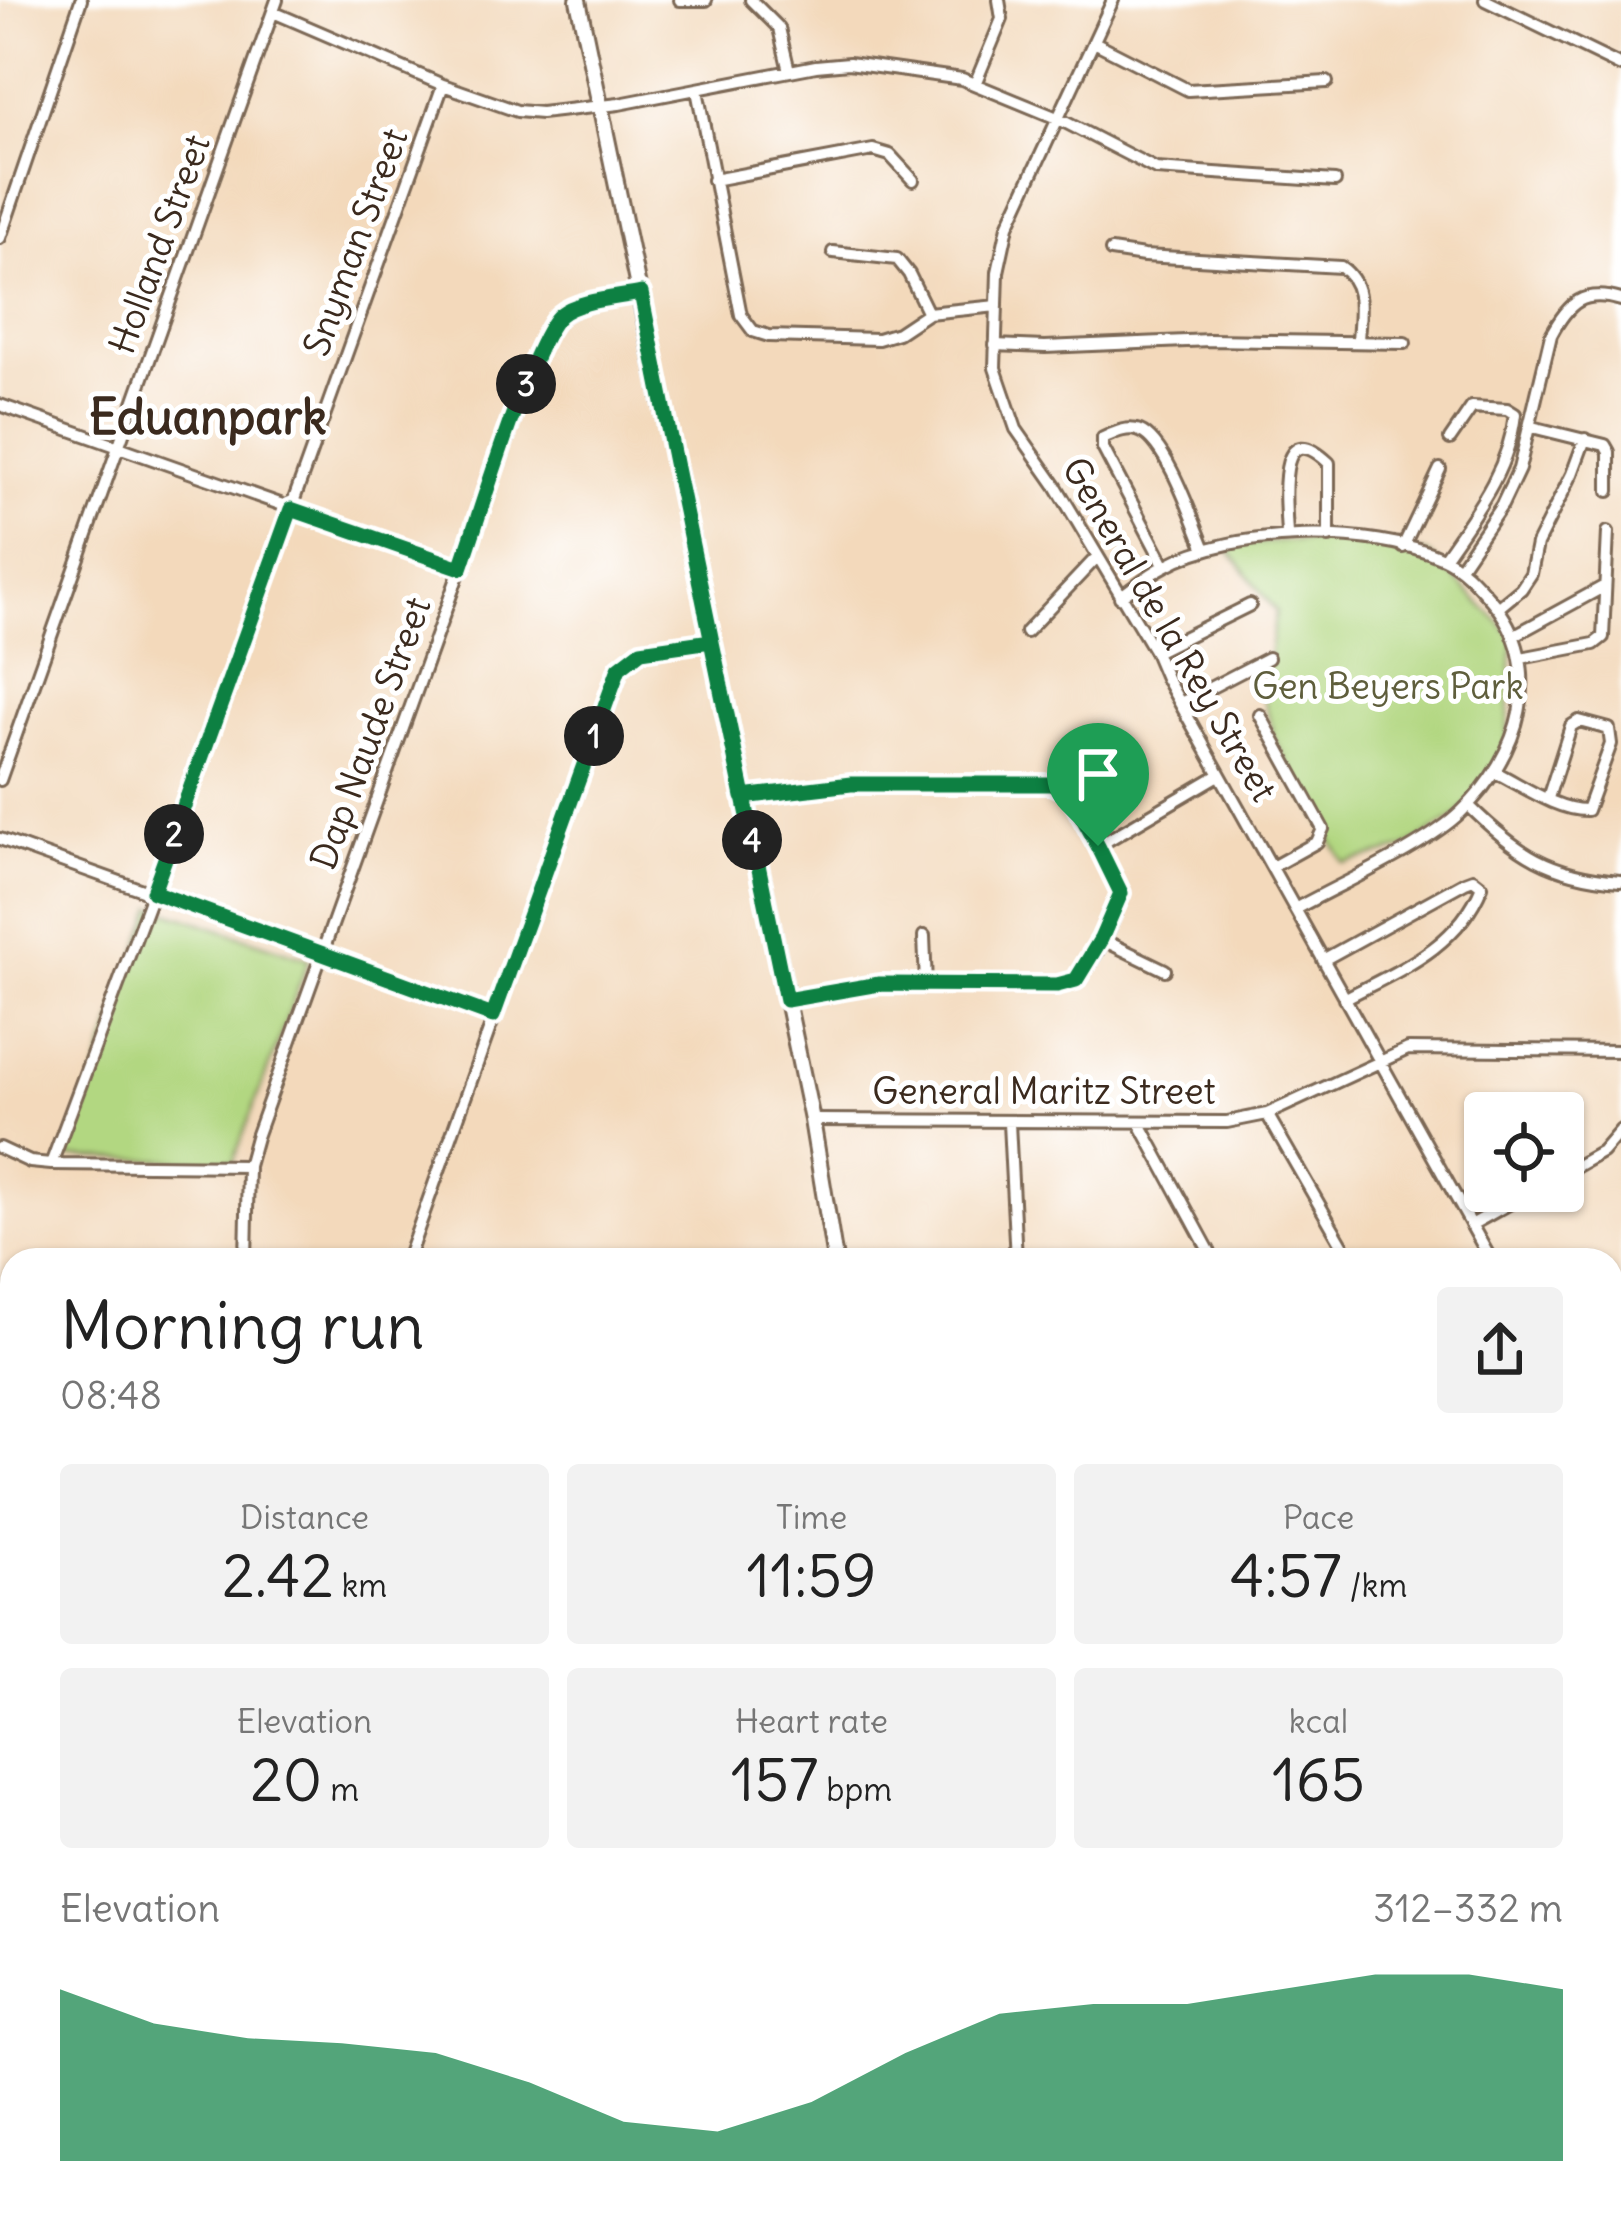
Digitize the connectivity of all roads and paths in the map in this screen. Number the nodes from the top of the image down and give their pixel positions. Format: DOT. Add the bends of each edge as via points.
graph roads {
  1 [pos="81,0"];
  2 [pos="578,0"];
  3 [pos="680,0"];
  4 [pos="706,0"];
  5 [pos="751,0"];
  6 [pos="999,0"];
  7 [pos="1113,0"];
  8 [pos="1485,0"];
  9 [pos="275,6"];
  10 [pos="1094,42"];
  11 [pos="1621,66"];
  12 [pos="790,71"];
  13 [pos="1327,82"];
  14 [pos="975,84"];
  15 [pos="442,85"];
  16 [pos="698,90"];
  17 [pos="601,107"];
  18 [pos="1057,118"];
  19 [pos="713,180"];
  20 [pos="913,180"];
  21 [pos="1335,181"];
  22 [pos="0,238"];
  23 [pos="1111,250"];
  24 [pos="833,252"];
  25 [pos="641,293"];
  26 [pos="1621,301"];
  27 [pos="997,306"];
  28 [pos="928,313"];
  29 [pos="1358,342"];
  30 [pos="1405,343"];
  31 [pos="995,346"];
  32 [pos="0,405"];
  33 [pos="1532,427"];
  34 [pos="1450,439"];
  35 [pos="1585,439"];
  36 [pos="118,448"];
  37 [pos="1440,470"];
  38 [pos="1609,491"];
  39 [pos="291,509"];
  40 [pos="1608,532"];
  41 [pos="1287,535"];
  42 [pos="1329,537"];
  43 [pos="1403,548"];
  44 [pos="1205,549"];
  45 [pos="1096,557"];
  46 [pos="1444,558"];
  47 [pos="1165,566"];
  48 [pos="1460,567"];
  49 [pos="461,568"];
  50 [pos="1603,587"];
  51 [pos="1120,597"];
  52 [pos="1250,604"];
  53 [pos="1498,608"];
  54 [pos="1026,632"];
  55 [pos="1513,636"];
  56 [pos="711,641"];
  57 [pos="1155,652"];
  58 [pos="1268,658"];
  59 [pos="1521,658"];
  60 [pos="1181,704"];
  61 [pos="1260,715"];
  62 [pos="1497,772"];
  63 [pos="1220,775"];
  64 [pos="0,780"];
  65 [pos="743,797"];
  66 [pos="1548,798"];
  67 [pos="1468,805"];
  68 [pos="0,839"];
  69 [pos="1098,846"];
  70 [pos="1272,867"];
  71 [pos="1620,881"];
  72 [pos="153,892"];
  73 [pos="1294,909"];
  74 [pos="925,936"];
  75 [pos="1101,939"];
  76 [pos="323,952"];
  77 [pos="1323,960"];
  78 [pos="1165,970"];
  79 [pos="926,984"];
  80 [pos="1344,999"];
  81 [pos="786,1000"];
  82 [pos="493,1016"];
  83 [pos="1621,1051"];
  84 [pos="1379,1060"];
  85 [pos="1267,1114"];
  86 [pos="812,1120"];
  87 [pos="1139,1122"];
  88 [pos="1009,1123"];
  89 [pos="1621,1130"];
  90 [pos="0,1148"];
  91 [pos="1584,1162"];
  92 [pos="51,1164"];
  93 [pos="248,1166"];
  94 [pos="1494,1212"];
  95 [pos="1471,1225"];
  96 [pos="246,1248"];
  97 [pos="411,1248"];
  98 [pos="833,1248"];
  99 [pos="1015,1248"];
  100 [pos="1207,1248"];
  101 [pos="1344,1248"];
  102 [pos="1484,1248"];
  1 -- 22 [label="street"];
  2 -- 17 [label="street"];
  3 -- 4 [label="street"];
  5 -- 12 [label="street" via="779,28"];
  6 -- 14 [label="street" via="1003,19"];
  7 -- 10 [label="street, General de la Rey Street"];
  8 -- 11 [label="street"];
  9 -- 15 [label="street"];
  9 -- 36 [label="street, Holland Street"];
  10 -- 13 [label="street" via="1188,90"];
  10 -- 18 [label="street, General de la Rey Street"];
  12 -- 14 [label="street" via="849,63"];
  12 -- 16 [label="street"];
  14 -- 18 [label="street"];
  15 -- 17 [label="street" via="517,111"];
  15 -- 39 [label="street, Snyman Street"];
  16 -- 17 [label="street"];
  16 -- 19 [label="street"];
  17 -- 25 [label="street"];
  18 -- 21 [label="street" via="1173,172"];
  18 -- 27 [label="street, General de la Rey Street" via="1008,226"];
  19 -- 20 [label="street" via="873,150 890,155"];
  19 -- 28 [label="street" via="741,315 753,331 878,339"];
  23 -- 29 [label="street" via="1336,265 1360,290"];
  24 -- 28 [label="street" via="897,259"];
  25 -- 49 [label="street, Dap Naude Street" via="569,309 551,325"];
  25 -- 56 [label="street" via="700,555"];
  26 -- 33 [label="street" via="1585,297 1559,321"];
  27 -- 28 [label="street"];
  27 -- 31 [label="street, General de la Rey Street"];
  29 -- 30 [label="street"];
  29 -- 31 [label="street"];
  31 -- 45 [label="street, General de la Rey Street" via="1016,429"];
  32 -- 36 [label="street"];
  33 -- 35 [label="street"];
  33 -- 48 [label="street" via="1507,495"];
  34 -- 46 [label="street" via="1472,407 1515,414 1489,492"];
  35 -- 38 [label="street" via="1608,448"];
  35 -- 53 [label="street" via="1537,544 1532,574"];
  36 -- 39 [label="street"];
  36 -- 64 [label="street, Holland Street"];
  37 -- 43 [label="street"];
  39 -- 49 [label="street"];
  39 -- 72 [label="street, Snyman Street"];
  40 -- 50 [label="street"];
  41 -- 42 [label="street"];
  41 -- 42 [label="street" via="1287,466 1301,448 1329,464"];
  41 -- 44 [label="street"];
  42 -- 43 [label="street"];
  43 -- 46 [label="street"];
  44 -- 47 [label="street"];
  44 -- 47 [label="street" via="1158,446 1138,430 1119,430 1102,438 1102,448"];
  45 -- 51 [label="street, General de la Rey Street"];
  45 -- 54 [label="street"];
  46 -- 48 [label="street"];
  47 -- 51 [label="street"];
  48 -- 53 [label="street"];
  49 -- 76 [label="street, Dap Naude Street"];
  50 -- 55 [label="street"];
  50 -- 59 [label="street" via="1600,640"];
  51 -- 57 [label="street, General de la Rey Street"];
  52 -- 57 [label="street"];
  53 -- 55 [label="street"];
  55 -- 59 [label="street"];
  56 -- 65 [label="street"];
  56 -- 82 [label="street" via="641,651 619,668"];
  57 -- 60 [label="street, General de la Rey Street"];
  58 -- 60 [label="street"];
  59 -- 62 [label="street" via="1519,716"];
  60 -- 63 [label="street, General de la Rey Street"];
  61 -- 70 [label="street" via="1323,829 1317,842"];
  62 -- 66 [label="street"];
  62 -- 67 [label="street"];
  63 -- 69 [label="street"];
  63 -- 70 [label="street, General de la Rey Street"];
  65 -- 69 [label="street" via="851,784 1051,784 1069,793"];
  65 -- 81 [label="street"];
  66 -- 66 [label="street" via="1570,726 1609,729 1589,809"];
  67 -- 71 [label="street" via="1537,863"];
  67 -- 73 [label="street"];
  68 -- 72 [label="street"];
  69 -- 75 [label="street" via="1121,888"];
  70 -- 73 [label="street, General de la Rey Street"];
  72 -- 76 [label="street"];
  72 -- 92 [label="street, Snyman Street"];
  73 -- 77 [label="street, General de la Rey Street"];
  74 -- 79 [label="street"];
  75 -- 78 [label="street"];
  75 -- 79 [label="street" via="1084,972 1064,984"];
  76 -- 82 [label="street"];
  76 -- 93 [label="street, Dap Naude Street"];
  77 -- 80 [label="street, General de la Rey Street"];
  77 -- 80 [label="street" via="1470,879 1482,886 1438,947"];
  79 -- 81 [label="street"];
  80 -- 84 [label="street, General de la Rey Street"];
  81 -- 86 [label="street"];
  82 -- 97 [label="street"];
  83 -- 84 [label="street, General Maritz Street" via="1418,1048"];
  84 -- 85 [label="street, General Maritz Street"];
  84 -- 95 [label="street, General de la Rey Street"];
  85 -- 87 [label="street, General Maritz Street"];
  85 -- 101 [label="street"];
  86 -- 88 [label="street, General Maritz Street"];
  86 -- 98 [label="street"];
  87 -- 88 [label="street, General Maritz Street"];
  87 -- 100 [label="street"];
  88 -- 99 [label="street"];
  89 -- 91 [label="street"];
  90 -- 92 [label="street"];
  92 -- 93 [label="street"];
  93 -- 96 [label="street, Dap Naude Street"];
  94 -- 95 [label="street"];
  95 -- 102 [label="street, General de la Rey Street"];
}
